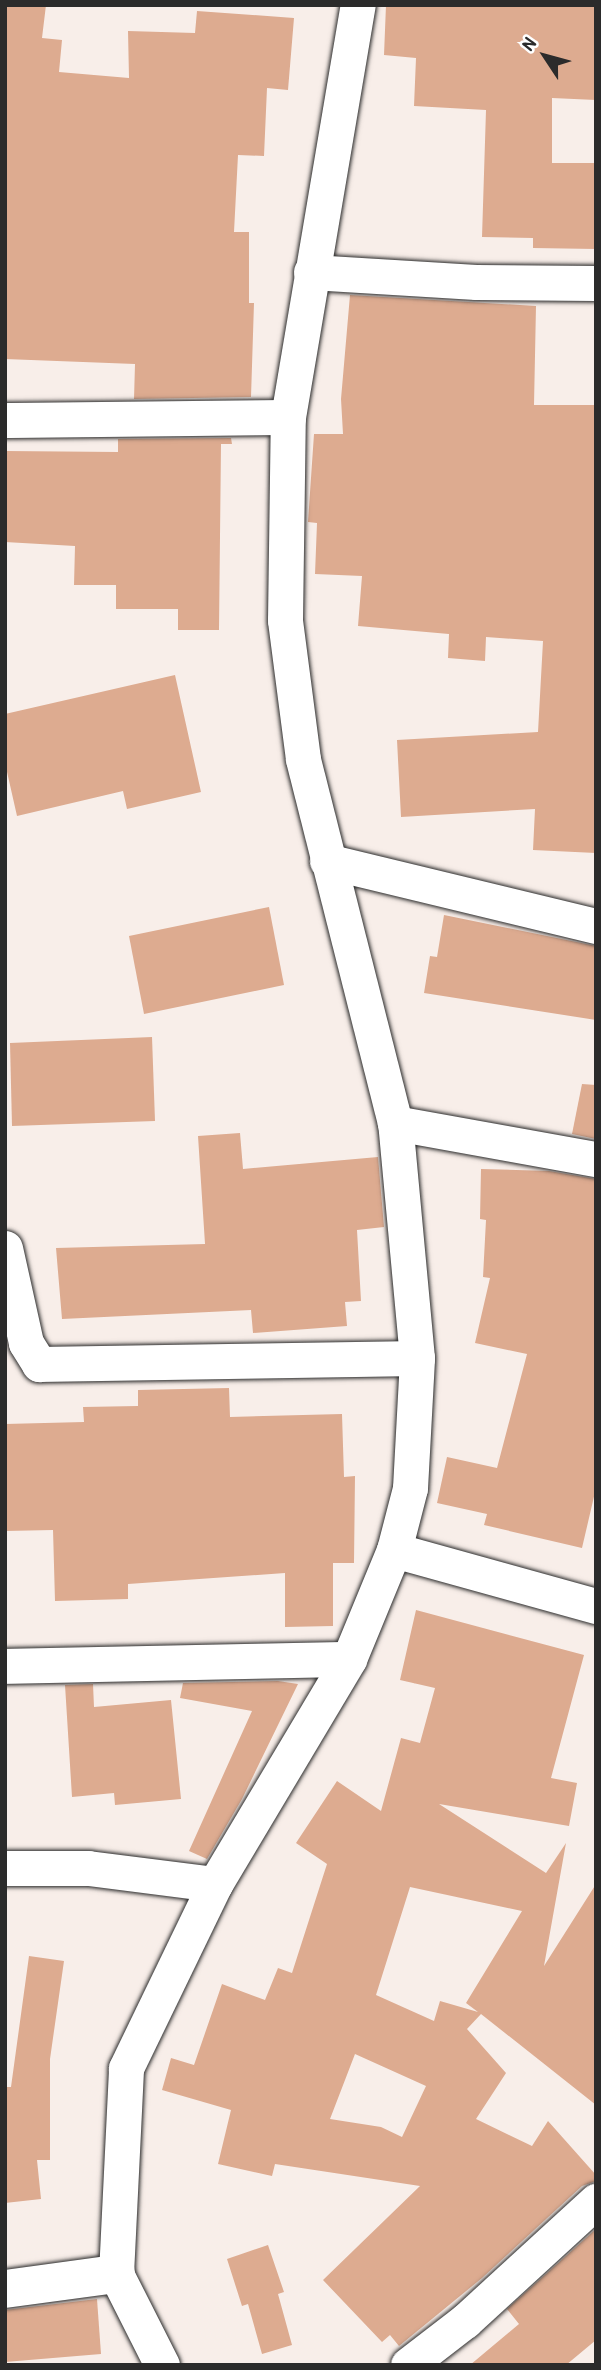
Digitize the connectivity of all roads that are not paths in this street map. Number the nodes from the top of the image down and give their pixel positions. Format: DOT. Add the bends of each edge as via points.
graph roads {
  1 [pos="358,5"];
  2 [pos="311,271"];
  3 [pos="596,283"];
  4 [pos="288,417"];
  5 [pos="5,420"];
  6 [pos="327,861"];
  7 [pos="596,926"];
  8 [pos="395,1123"];
  9 [pos="596,1159"];
  10 [pos="5,1248"];
  11 [pos="417,1358"];
  12 [pos="394,1550"];
  13 [pos="596,1606"];
  14 [pos="349,1660"];
  15 [pos="5,1666"];
  16 [pos="5,1868"];
  17 [pos="215,1884"];
  18 [pos="596,2201"];
  19 [pos="116,2274"];
  20 [pos="5,2289"];
  21 [pos="162,2365"];
  22 [pos="408,2365"];
  1 -- 2 [label="street"];
  2 -- 3 [label="street" via="476,282"];
  2 -- 4 [label="street"];
  4 -- 5 [label="street"];
  4 -- 6 [label="street" via="285,620 289,677"];
  6 -- 7 [label="street"];
  6 -- 8 [label="street"];
  8 -- 9 [label="street"];
  8 -- 11 [label="street"];
  10 -- 11 [label="street" via="26,1343 38,1364"];
  11 -- 12 [label="street" via="410,1488"];
  12 -- 13 [label="street"];
  12 -- 14 [label="street"];
  14 -- 15 [label="street"];
  14 -- 17 [label="street"];
  16 -- 17 [label="street" via="88,1868"];
  17 -- 19 [label="street" via="126,2068"];
  18 -- 22 [label="street" via="466,2321"];
  19 -- 20 [label="street"];
  19 -- 21 [label="street"];
}
